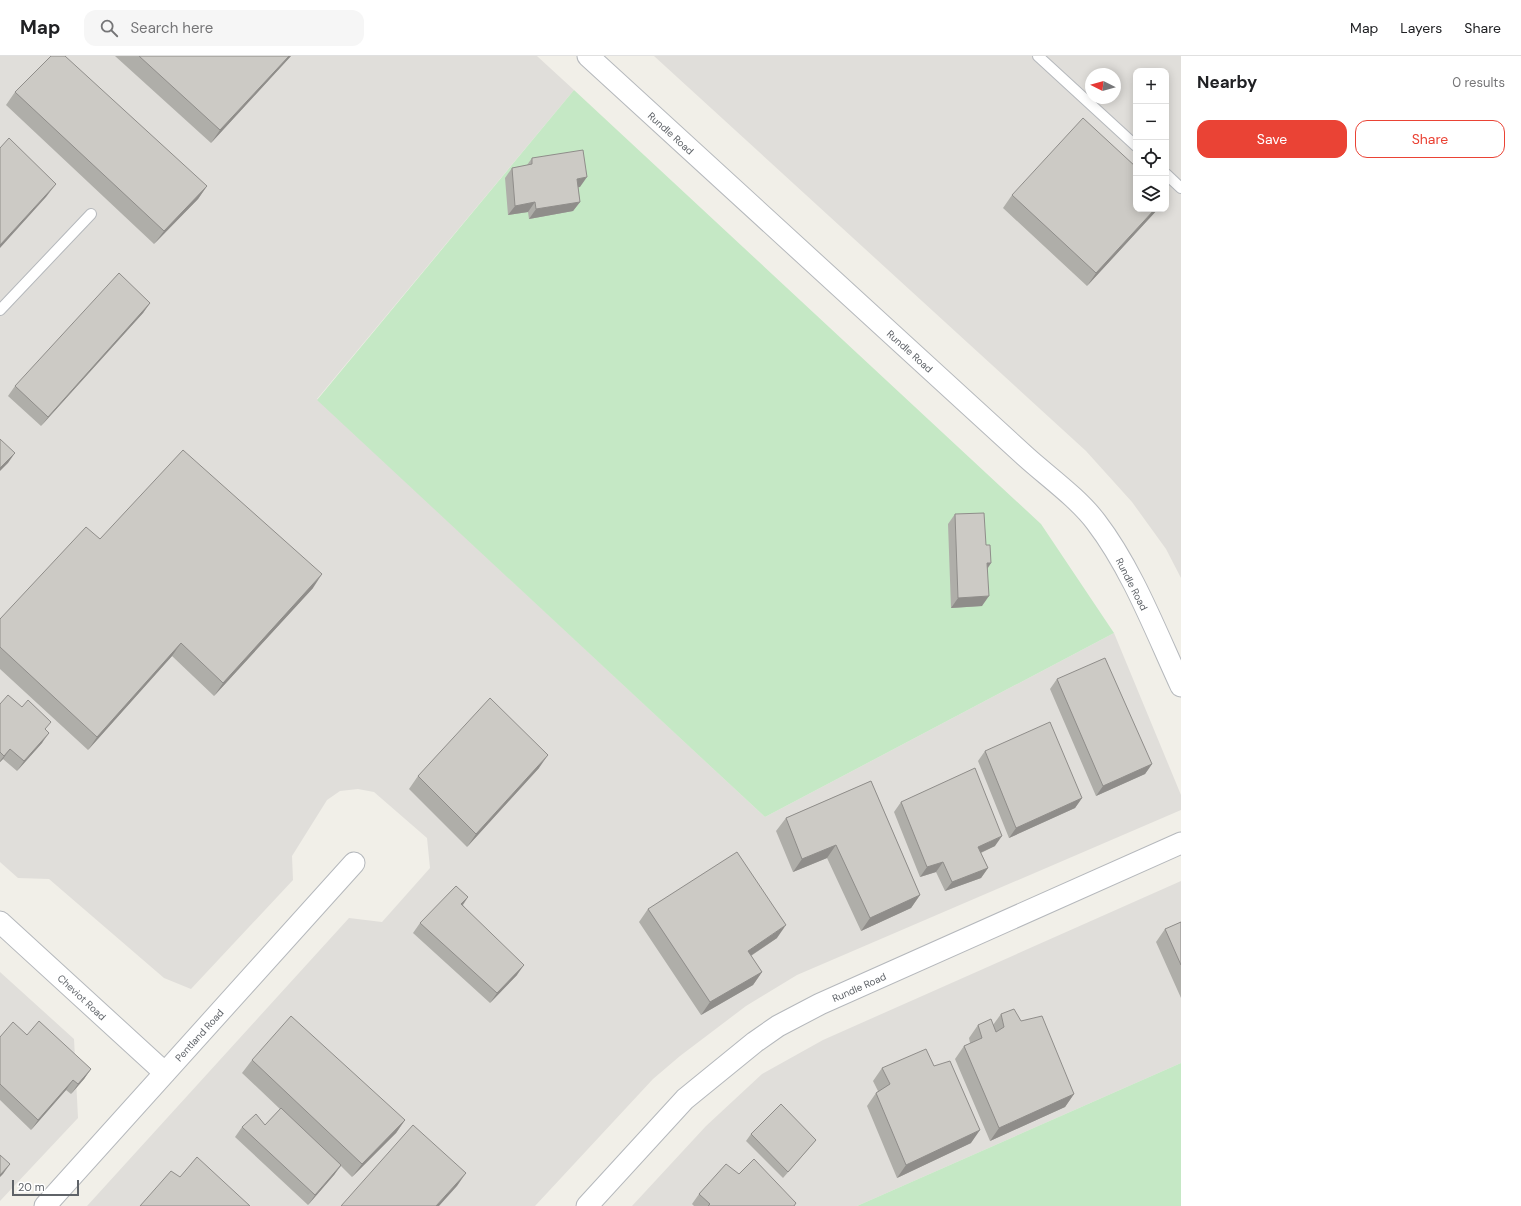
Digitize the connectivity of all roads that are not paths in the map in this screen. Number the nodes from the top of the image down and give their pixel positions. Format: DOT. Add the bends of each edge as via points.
graph roads {
  1 [pos="588,56"];
  2 [pos="1038,56"];
  3 [pos="1133,143"];
  4 [pos="1168,176"];
  5 [pos="1181,188"];
  6 [pos="91,214"];
  7 [pos="0,310"];
  8 [pos="1181,686"];
  9 [pos="1181,843"];
  10 [pos="354,863"];
  11 [pos="0,922"];
  12 [pos="165,1073"];
  13 [pos="45,1206"];
  14 [pos="587,1206"];
  1 -- 8 [label="street, Rundle Road" via="1024,456 1071,496 1095,521 1112,545 1136,589"];
  2 -- 3 [label="lane"];
  4 -- 5 [label="lane"];
  6 -- 7 [label="lane"];
  9 -- 14 [label="street, Rundle Road" via="820,1004 778,1026 685,1099"];
  10 -- 12 [label="street, Pentland Road"];
  11 -- 12 [label="street, Cheviot Road"];
  12 -- 13 [label="street, Pentland Road"];
}
